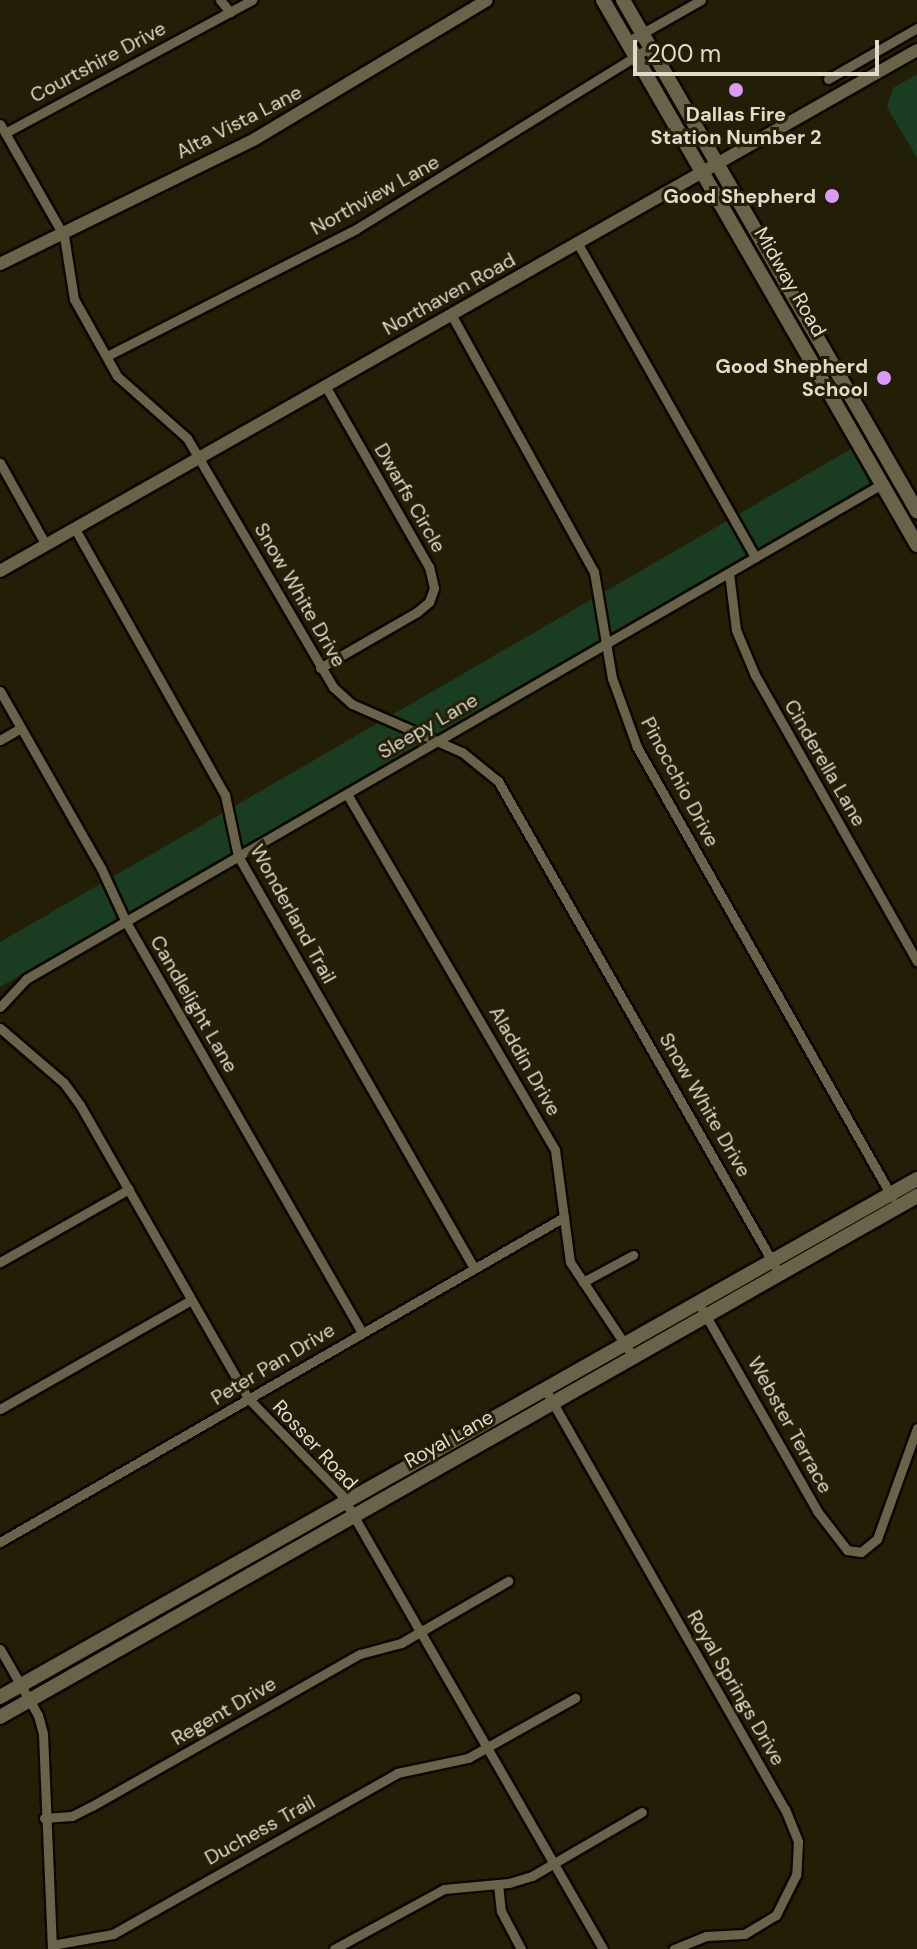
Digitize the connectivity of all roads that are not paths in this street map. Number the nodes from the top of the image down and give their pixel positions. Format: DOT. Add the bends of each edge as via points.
graph roads {
  1 [pos="220,0"];
  2 [pos="252,0"];
  3 [pos="487,0"];
  4 [pos="603,0"];
  5 [pos="623,0"];
  6 [pos="701,0"];
  7 [pos="230,12"];
  8 [pos="917,28"];
  9 [pos="642,33"];
  10 [pos="627,42"];
  11 [pos="651,47"];
  12 [pos="917,50"];
  13 [pos="635,56"];
  14 [pos="866,57"];
  15 [pos="875,74"];
  16 [pos="828,79"];
  17 [pos="3,128"];
  18 [pos="719,165"];
  19 [pos="704,174"];
  20 [pos="64,236"];
  21 [pos="578,244"];
  22 [pos="0,264"];
  23 [pos="452,316"];
  24 [pos="107,356"];
  25 [pos="326,387"];
  26 [pos="199,459"];
  27 [pos="0,463"];
  28 [pos="882,484"];
  29 [pos="917,511"];
  30 [pos="75,529"];
  31 [pos="915,539"];
  32 [pos="46,545"];
  33 [pos="755,557"];
  34 [pos="0,571"];
  35 [pos="729,573"];
  36 [pos="606,643"];
  37 [pos="320,668"];
  38 [pos="0,691"];
  39 [pos="21,728"];
  40 [pos="0,740"];
  41 [pos="438,741"];
  42 [pos="347,794"];
  43 [pos="238,856"];
  44 [pos="126,922"];
  45 [pos="917,961"];
  46 [pos="0,1007"];
  47 [pos="0,1028"];
  48 [pos="917,1179"];
  49 [pos="129,1189"];
  50 [pos="917,1196"];
  51 [pos="894,1200"];
  52 [pos="564,1217"];
  53 [pos="633,1255"];
  54 [pos="772,1261"];
  55 [pos="0,1262"];
  56 [pos="474,1268"];
  57 [pos="780,1275"];
  58 [pos="583,1282"];
  59 [pos="191,1300"];
  60 [pos="698,1302"];
  61 [pos="707,1315"];
  62 [pos="362,1332"];
  63 [pos="624,1342"];
  64 [pos="634,1358"];
  65 [pos="545,1389"];
  66 [pos="248,1398"];
  67 [pos="554,1403"];
  68 [pos="0,1409"];
  69 [pos="917,1428"];
  70 [pos="346,1502"];
  71 [pos="354,1516"];
  72 [pos="0,1542"];
  73 [pos="508,1581"];
  74 [pos="421,1632"];
  75 [pos="0,1649"];
  76 [pos="22,1685"];
  77 [pos="0,1697"];
  78 [pos="575,1698"];
  79 [pos="30,1700"];
  80 [pos="0,1717"];
  81 [pos="487,1748"];
  82 [pos="642,1812"];
  83 [pos="44,1818"];
  84 [pos="553,1864"];
  85 [pos="498,1884"];
  86 [pos="52,1947"];
  87 [pos="334,1949"];
  88 [pos="521,1949"];
  89 [pos="603,1949"];
  90 [pos="673,1949"];
  1 -- 7 [label="street"];
  2 -- 7 [label="street, Courtshire Drive"];
  3 -- 20 [label="street, Alta Vista Lane" via="291,119"];
  4 -- 10 [label="main road, Midway Road"];
  5 -- 9 [label="main road, Midway Road"];
  6 -- 9 [label="street"];
  7 -- 17 [label="street, Courtshire Drive"];
  8 -- 14 [label="street"];
  9 -- 10 [label="street"];
  9 -- 11 [label="main road, Midway Road"];
  10 -- 13 [label="main road, Midway Road"];
  11 -- 13 [label="street, Northview Lane"];
  11 -- 18 [label="main road, Midway Road"];
  12 -- 15 [label="street, Northaven Road"];
  13 -- 19 [label="main road, Midway Road"];
  13 -- 24 [label="street, Northview Lane" via="356,229"];
  14 -- 15 [label="street"];
  14 -- 16 [label="street"];
  15 -- 18 [label="street, Northaven Road"];
  17 -- 20 [label="street, Snow White Drive"];
  18 -- 19 [label="street, Northaven Road"];
  18 -- 29 [label="main road, Midway Road"];
  19 -- 21 [label="street, Northaven Road"];
  19 -- 28 [label="main road, Midway Road"];
  20 -- 22 [label="street, Alta Vista Lane"];
  20 -- 24 [label="street, Snow White Drive" via="74,299"];
  21 -- 23 [label="street, Northaven Road"];
  21 -- 33 [label="street"];
  23 -- 25 [label="street, Northaven Road"];
  23 -- 36 [label="street, Pinocchio Drive" via="594,572"];
  24 -- 26 [label="street, Snow White Drive" via="124,385 175,424"];
  25 -- 26 [label="street, Northaven Road"];
  25 -- 37 [label="street, Dwarfs Circle" via="429,567 434,588 429,602 417,612"];
  26 -- 30 [label="street, Northaven Road"];
  26 -- 37 [label="street, Snow White Drive"];
  27 -- 32 [label="street"];
  28 -- 31 [label="main road, Midway Road"];
  28 -- 33 [label="street, Sleepy Lane"];
  30 -- 32 [label="street, Northaven Road"];
  30 -- 43 [label="street, Wonderland Trail" via="225,795"];
  32 -- 34 [label="street, Northaven Road"];
  33 -- 35 [label="street, Sleepy Lane"];
  35 -- 36 [label="street, Sleepy Lane"];
  35 -- 45 [label="street, Cinderella Lane" via="736,630 755,675"];
  36 -- 41 [label="street, Sleepy Lane"];
  36 -- 51 [label="street, Pinocchio Drive" via="617,698 637,747"];
  37 -- 41 [label="street, Snow White Drive" via="352,704"];
  38 -- 39 [label="street, Candlelight Lane"];
  39 -- 40 [label="street"];
  39 -- 44 [label="street, Candlelight Lane"];
  41 -- 42 [label="street, Sleepy Lane"];
  41 -- 54 [label="street, Snow White Drive" via="481,765 510,799"];
  42 -- 43 [label="street, Sleepy Lane"];
  42 -- 52 [label="street, Aladdin Drive" via="555,1150"];
  43 -- 44 [label="street, Sleepy Lane"];
  43 -- 56 [label="street, Wonderland Trail"];
  44 -- 46 [label="street, Sleepy Lane" via="26,979"];
  44 -- 62 [label="street, Candlelight Lane"];
  47 -- 49 [label="street, Rosser Road" via="64,1083"];
  48 -- 51 [label="main road, Royal Lane"];
  49 -- 55 [label="street"];
  49 -- 59 [label="street, Rosser Road"];
  50 -- 51 [label="main road, Royal Lane"];
  51 -- 54 [label="main road, Royal Lane"];
  51 -- 57 [label="main road, Royal Lane"];
  52 -- 56 [label="street, Peter Pan Drive"];
  52 -- 58 [label="street, Aladdin Drive" via="566,1249"];
  53 -- 58 [label="street"];
  54 -- 57 [label="street, Snow White Drive"];
  54 -- 60 [label="main road, Royal Lane"];
  56 -- 62 [label="street, Peter Pan Drive"];
  57 -- 61 [label="main road, Royal Lane"];
  58 -- 63 [label="street, Aladdin Drive"];
  59 -- 66 [label="street, Rosser Road"];
  59 -- 68 [label="street"];
  60 -- 61 [label="street, Webster Terrace"];
  60 -- 63 [label="main road, Royal Lane"];
  61 -- 64 [label="main road, Royal Lane"];
  61 -- 69 [label="street, Webster Terrace" via="826,1526 847,1550 861,1552 877,1539"];
  62 -- 66 [label="street, Peter Pan Drive"];
  63 -- 64 [label="street, Aladdin Drive"];
  63 -- 65 [label="main road, Royal Lane"];
  64 -- 67 [label="main road, Royal Lane"];
  65 -- 67 [label="street, Royal Springs Drive"];
  65 -- 70 [label="main road, Royal Lane"];
  66 -- 70 [label="street, Rosser Road"];
  66 -- 72 [label="street, Peter Pan Drive"];
  67 -- 71 [label="main road, Royal Lane"];
  67 -- 90 [label="street, Royal Springs Drive" via="785,1809 798,1842 796,1875 776,1915 744,1934 706,1936"];
  70 -- 71 [label="street, Rosser Road"];
  70 -- 76 [label="main road, Royal Lane"];
  71 -- 74 [label="street, Rosser Road"];
  71 -- 79 [label="main road, Royal Lane"];
  73 -- 74 [label="street, Regent Drive"];
  74 -- 81 [label="street, Rosser Road"];
  74 -- 83 [label="street, Regent Drive" via="360,1654 72,1816"];
  75 -- 76 [label="street"];
  76 -- 77 [label="main road, Royal Lane"];
  76 -- 79 [label="street"];
  78 -- 81 [label="street, Duchess Trail"];
  79 -- 80 [label="main road, Royal Lane"];
  79 -- 83 [label="street" via="43,1734"];
  81 -- 84 [label="street, Rosser Road"];
  81 -- 86 [label="street, Duchess Trail" via="458,1762 397,1773 113,1934"];
  82 -- 84 [label="street"];
  83 -- 86 [label="street"];
  84 -- 85 [label="street" via="520,1881"];
  84 -- 89 [label="street, Rosser Road"];
  85 -- 87 [label="street" via="444,1889"];
  85 -- 88 [label="street" via="501,1911"];
}
